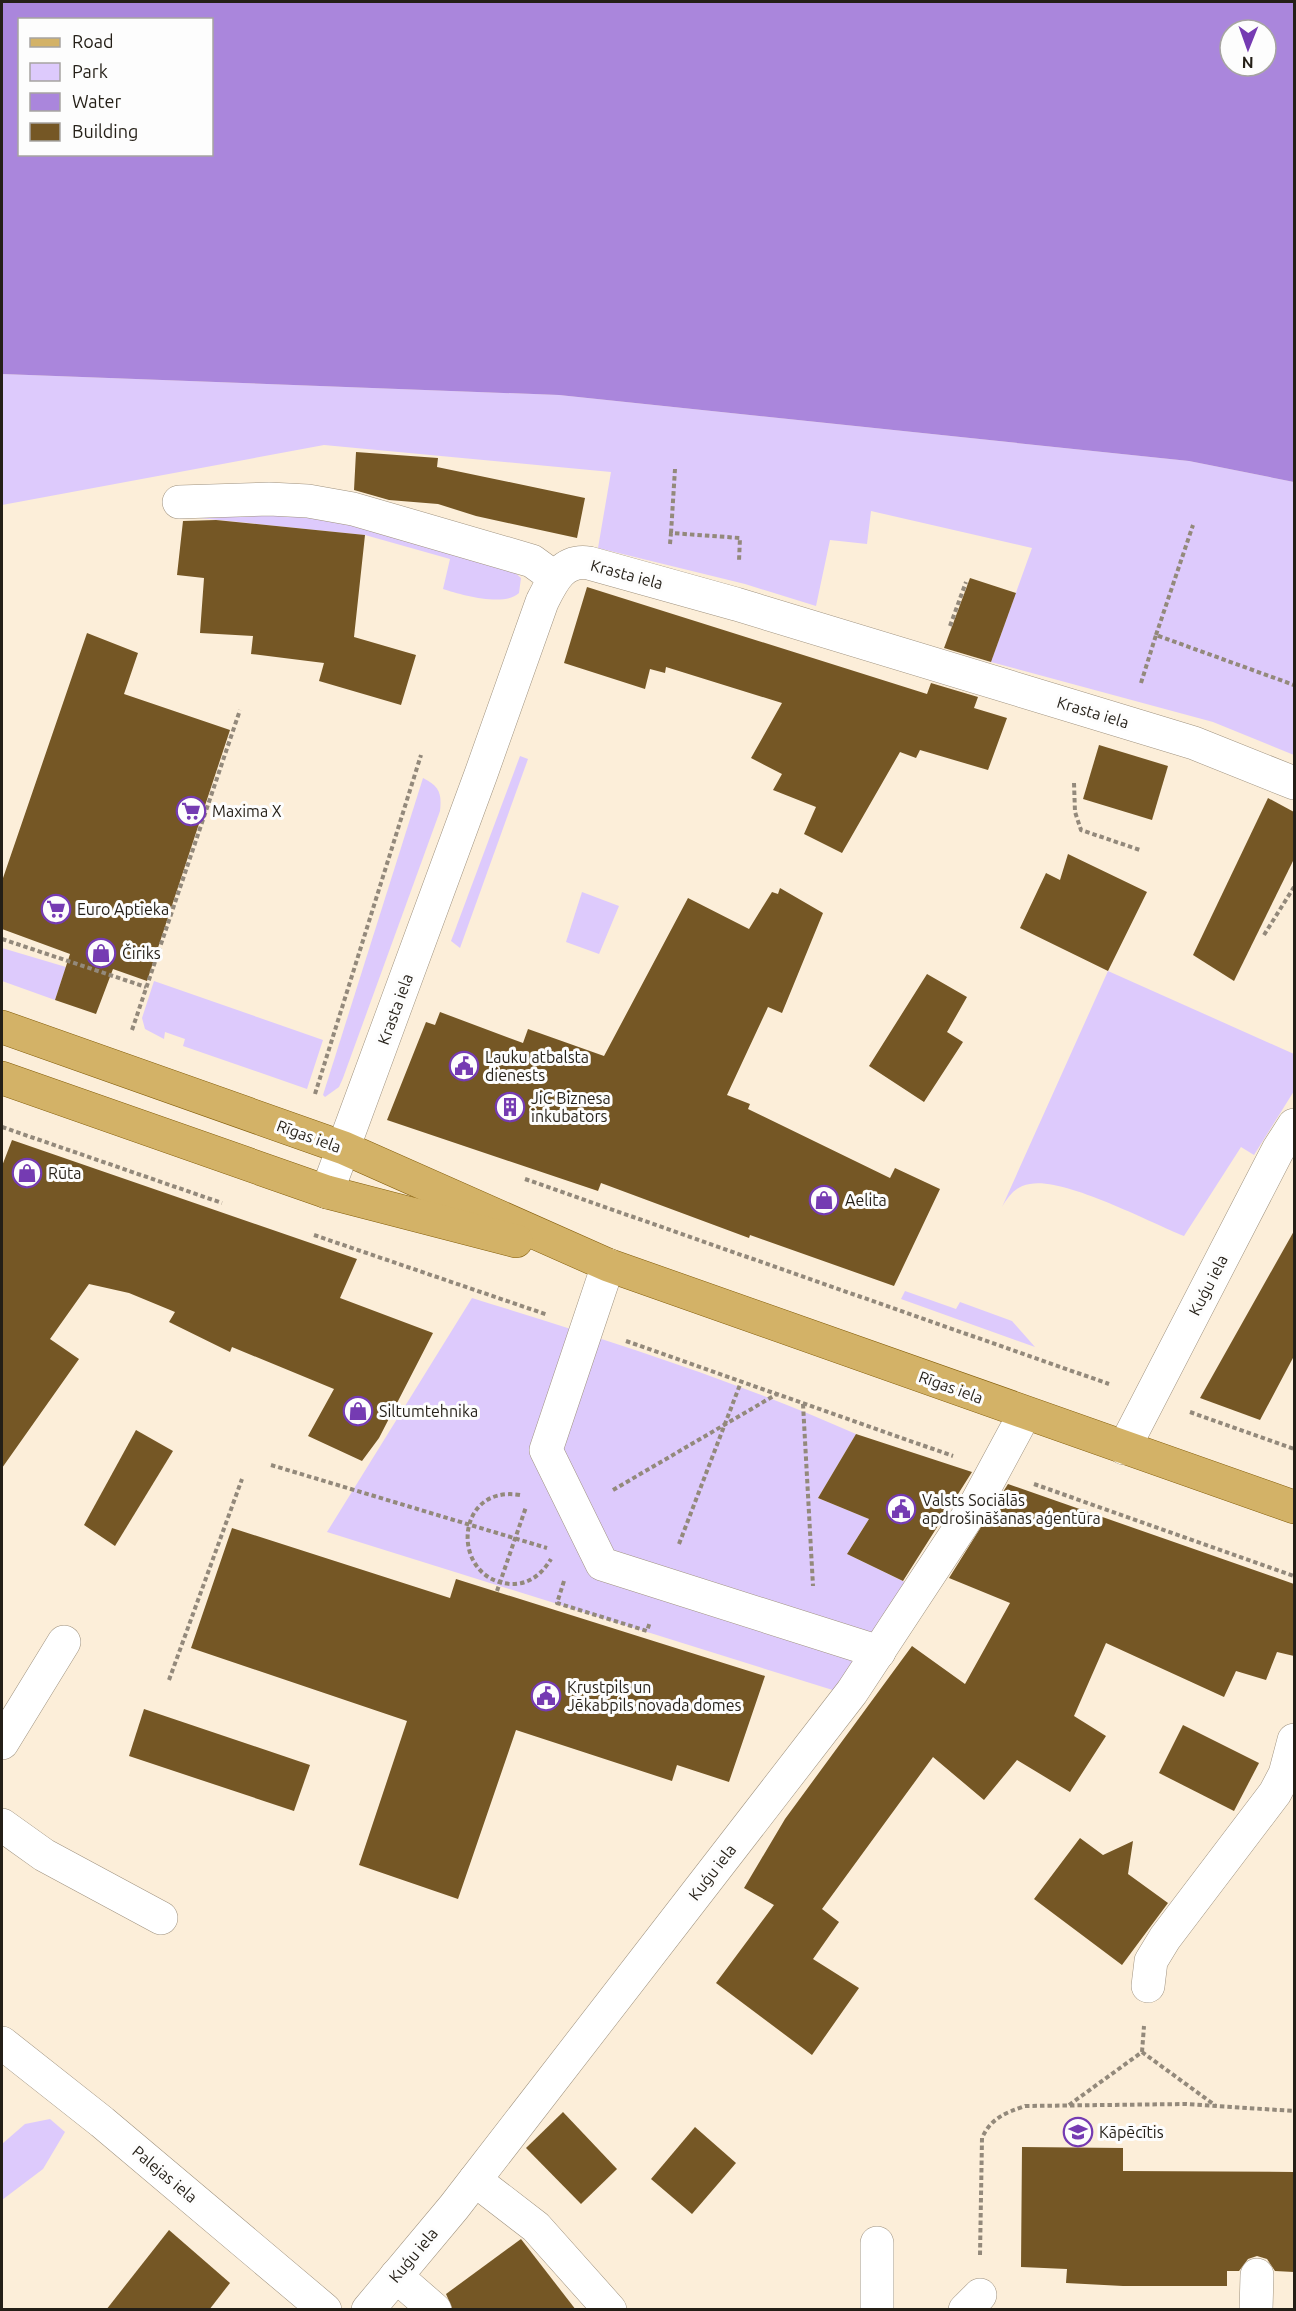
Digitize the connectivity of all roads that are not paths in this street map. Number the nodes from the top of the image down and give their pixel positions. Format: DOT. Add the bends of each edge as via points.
graph roads {
  1 [pos="179,502"];
  2 [pos="554,577"];
  3 [pos="1294,783"];
  4 [pos="2,1027"];
  5 [pos="2,1078"];
  6 [pos="1294,1125"];
  7 [pos="344,1148"];
  8 [pos="327,1192"];
  9 [pos="608,1265"];
  10 [pos="1025,1413"];
  11 [pos="1124,1448"];
  12 [pos="1294,1508"];
  13 [pos="64,1642"];
  14 [pos="879,1652"];
  15 [pos="1294,1740"];
  16 [pos="2,1743"];
  17 [pos="2,1825"];
  18 [pos="161,1918"];
  19 [pos="1148,1986"];
  20 [pos="2,2043"];
  21 [pos="475,2180"];
  22 [pos="877,2243"];
  23 [pos="1257,2275"];
  24 [pos="396,2276"];
  25 [pos="325,2310"];
  26 [pos="368,2310"];
  27 [pos="435,2310"];
  28 [pos="610,2310"];
  29 [pos="877,2310"];
  30 [pos="1256,2310"];
  1 -- 2 [label="street" via="269,498 352,509 532,561"];
  2 -- 3 [label="street, Krasta iela" via="573,564 589,563 1194,743"];
  2 -- 7 [label="street, Krasta iela"];
  4 -- 7 [label="main road, Rīgas iela"];
  5 -- 8 [label="main road, Rīgas iela"];
  6 -- 11 [label="street, Kuģu iela"];
  7 -- 8 [label="street, Krasta iela"];
  7 -- 9 [label="main road, Rīgas iela"];
  8 -- 9 [label="main road, Rīgas iela"];
  9 -- 10 [label="main road, Rīgas iela"];
  9 -- 14 [label="street" via="546,1450 602,1564"];
  10 -- 11 [label="main road, Rīgas iela"];
  10 -- 14 [label="street, Kuģu iela" via="977,1502"];
  11 -- 12 [label="main road, Rīgas iela"];
  13 -- 16 [label="street"];
  14 -- 21 [label="street, Kuģu iela"];
  15 -- 19 [label="street" via="1285,1774 1275,1793 1165,1938 1151,1961"];
  17 -- 18 [label="street" via="44,1855"];
  20 -- 25 [label="street, Palejas iela"];
  21 -- 24 [label="street, Kuģu iela"];
  21 -- 28 [label="street" via="536,2227"];
  22 -- 29 [label="street"];
  23 -- 30 [label="street"];
  24 -- 26 [label="street, Kuģu iela"];
  24 -- 27 [label="street"];
}
